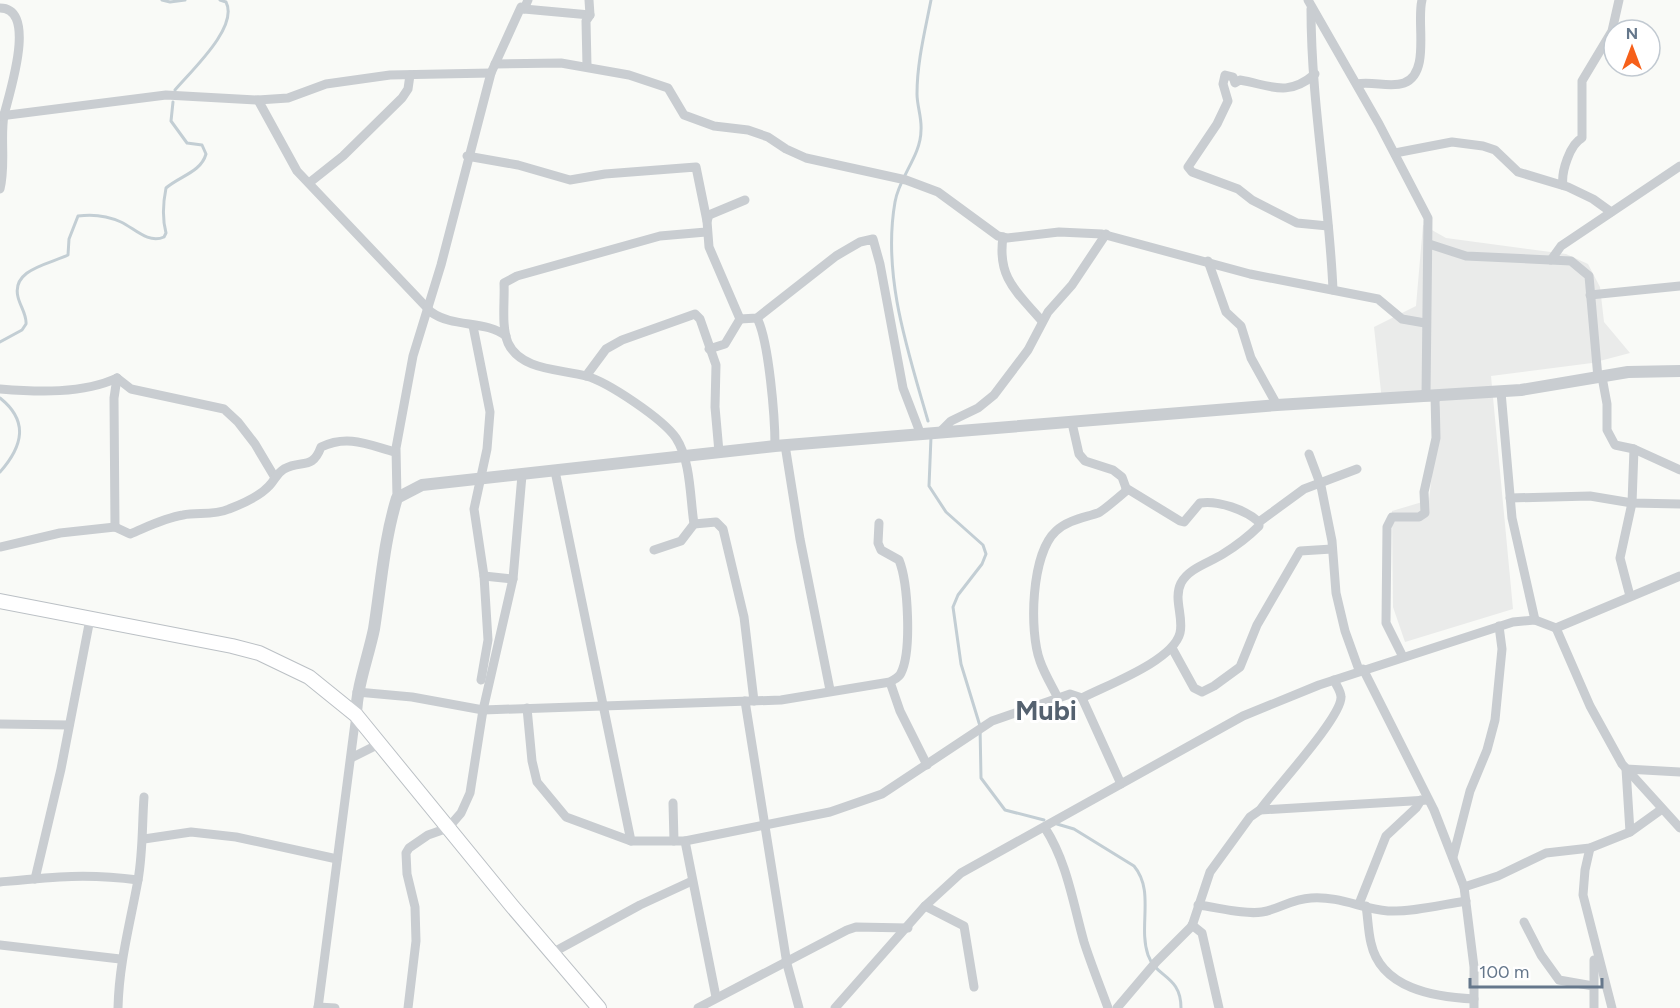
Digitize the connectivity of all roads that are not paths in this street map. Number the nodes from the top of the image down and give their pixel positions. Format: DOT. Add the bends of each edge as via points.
graph roads {
  1 [pos="589,0"];
  2 [pos="1422,0"];
  3 [pos="1619,0"];
  4 [pos="1310,3"];
  5 [pos="526,4"];
  6 [pos="0,8"];
  7 [pos="590,15"];
  8 [pos="587,66"];
  9 [pos="493,68"];
  10 [pos="1315,74"];
  11 [pos="410,75"];
  12 [pos="1357,84"];
  13 [pos="11,96"];
  14 [pos="258,100"];
  15 [pos="23,114"];
  16 [pos="2,116"];
  17 [pos="1395,153"];
  18 [pos="467,156"];
  19 [pos="1680,166"];
  20 [pos="309,183"];
  21 [pos="1563,185"];
  22 [pos="0,189"];
  23 [pos="745,200"];
  24 [pos="1611,212"];
  25 [pos="707,221"];
  26 [pos="1328,226"];
  27 [pos="706,232"];
  28 [pos="1106,234"];
  29 [pos="1003,237"];
  30 [pos="1430,244"];
  31 [pos="1551,260"];
  32 [pos="1208,261"];
  33 [pos="1680,286"];
  34 [pos="1333,290"];
  35 [pos="1590,295"];
  36 [pos="427,305"];
  37 [pos="757,318"];
  38 [pos="740,319"];
  39 [pos="1042,321"];
  40 [pos="1425,323"];
  41 [pos="473,326"];
  42 [pos="506,336"];
  43 [pos="709,349"];
  44 [pos="1680,371"];
  45 [pos="586,376"];
  46 [pos="1600,377"];
  47 [pos="117,378"];
  48 [pos="0,389"];
  49 [pos="1500,392"];
  50 [pos="1430,396"];
  51 [pos="1277,405"];
  52 [pos="1072,423"];
  53 [pos="939,433"];
  54 [pos="921,435"];
  55 [pos="780,446"];
  56 [pos="1634,448"];
  57 [pos="395,452"];
  58 [pos="719,452"];
  59 [pos="1309,454"];
  60 [pos="684,456"];
  61 [pos="1357,469"];
  62 [pos="1680,470"];
  63 [pos="555,471"];
  64 [pos="522,475"];
  65 [pos="274,476"];
  66 [pos="480,478"];
  67 [pos="1319,482"];
  68 [pos="1126,488"];
  69 [pos="397,498"];
  70 [pos="1510,498"];
  71 [pos="1632,503"];
  72 [pos="1680,504"];
  73 [pos="1259,522"];
  74 [pos="694,524"];
  75 [pos="879,524"];
  76 [pos="115,527"];
  77 [pos="0,547"];
  78 [pos="1332,549"];
  79 [pos="654,550"];
  80 [pos="484,576"];
  81 [pos="1680,576"];
  82 [pos="513,579"];
  83 [pos="1630,597"];
  84 [pos="0,601"];
  85 [pos="90,619"];
  86 [pos="1535,620"];
  87 [pos="1499,626"];
  88 [pos="1556,628"];
  89 [pos="1172,648"];
  90 [pos="1403,657"];
  91 [pos="1361,670"];
  92 [pos="481,680"];
  93 [pos="1334,680"];
  94 [pos="890,682"];
  95 [pos="830,690"];
  96 [pos="357,692"];
  97 [pos="1058,698"];
  98 [pos="1082,698"];
  99 [pos="749,701"];
  100 [pos="605,706"];
  101 [pos="527,708"];
  102 [pos="483,710"];
  103 [pos="356,715"];
  104 [pos="0,724"];
  105 [pos="69,725"];
  106 [pos="379,744"];
  107 [pos="351,758"];
  108 [pos="927,765"];
  109 [pos="1626,769"];
  110 [pos="1680,772"];
  111 [pos="1121,784"];
  112 [pos="144,797"];
  113 [pos="1425,800"];
  114 [pos="673,803"];
  115 [pos="1662,809"];
  116 [pos="1260,810"];
  117 [pos="764,825"];
  118 [pos="448,828"];
  119 [pos="1045,828"];
  120 [pos="1680,828"];
  121 [pos="1630,832"];
  122 [pos="144,839"];
  123 [pos="631,840"];
  124 [pos="674,841"];
  125 [pos="685,841"];
  126 [pos="1590,848"];
  127 [pos="1453,857"];
  128 [pos="337,859"];
  129 [pos="34,879"];
  130 [pos="138,880"];
  131 [pos="692,881"];
  132 [pos="0,882"];
  133 [pos="1464,887"];
  134 [pos="1466,901"];
  135 [pos="1198,905"];
  136 [pos="1363,905"];
  137 [pos="925,906"];
  138 [pos="1524,922"];
  139 [pos="1192,925"];
  140 [pos="908,928"];
  141 [pos="1593,942"];
  142 [pos="0,945"];
  143 [pos="552,953"];
  144 [pos="120,959"];
  145 [pos="787,964"];
  146 [pos="1593,986"];
  147 [pos="974,987"];
  148 [pos="716,997"];
  149 [pos="1474,1003"];
  150 [pos="1107,1006"];
  151 [pos="318,1007"];
  152 [pos="118,1008"];
  153 [pos="335,1008"];
  154 [pos="408,1008"];
  155 [pos="599,1008"];
  156 [pos="698,1008"];
  157 [pos="799,1008"];
  158 [pos="835,1008"];
  159 [pos="1096,1008"];
  160 [pos="1117,1008"];
  161 [pos="1219,1008"];
  162 [pos="1594,1008"];
  163 [pos="1612,1008"];
  1 -- 7 [label="street"];
  2 -- 12 [label="street" via="1416,73 1404,83"];
  3 -- 21 [label="street" via="1612,31 1582,81 1582,138 1570,153"];
  4 -- 10 [label="street"];
  4 -- 12 [label="street"];
  5 -- 7 [label="street"];
  5 -- 9 [label="street" via="521,7"];
  6 -- 13 [label="street" via="11,9 17,27 17,66"];
  7 -- 8 [label="street" via="586,21"];
  8 -- 9 [label="street" via="561,63"];
  8 -- 29 [label="street" via="668,88 684,115 699,121 748,130 806,158 906,180 938,192"];
  9 -- 11 [label="street"];
  9 -- 18 [label="street"];
  10 -- 26 [label="street" via="1314,112"];
  10 -- 26 [label="street" via="1307,81 1282,89 1240,80 1235,83 1233,77 1225,75 1223,84 1228,100 1188,167 1238,189 1297,223"];
  11 -- 14 [label="street" via="326,84 288,98"];
  11 -- 20 [label="street" via="402,98 343,156"];
  12 -- 17 [label="street"];
  13 -- 15 [label="street"];
  13 -- 16 [label="street"];
  14 -- 15 [label="street" via="166,95"];
  14 -- 20 [label="street" via="297,171"];
  15 -- 16 [label="street"];
  16 -- 22 [label="street" via="4,160"];
  17 -- 21 [label="street" via="1433,144 1471,143 1496,150 1518,172"];
  17 -- 30 [label="street" via="1428,218"];
  18 -- 25 [label="street" via="570,180 694,167"];
  18 -- 36 [label="street" via="441,265"];
  19 -- 24 [label="street"];
  20 -- 36 [label="street"];
  21 -- 24 [label="street"];
  23 -- 25 [label="street" via="710,215"];
  24 -- 31 [label="street" via="1561,246"];
  25 -- 27 [label="street"];
  26 -- 34 [label="street"];
  27 -- 38 [label="street"];
  27 -- 42 [label="street" via="660,236 507,279"];
  28 -- 29 [label="street" via="1059,232"];
  28 -- 32 [label="street"];
  28 -- 39 [label="street"];
  29 -- 39 [label="street" via="1000,259 1004,273"];
  30 -- 31 [label="street" via="1466,256"];
  30 -- 40 [label="street"];
  31 -- 35 [label="street" via="1571,261 1585,270"];
  32 -- 34 [label="street" via="1250,274"];
  32 -- 51 [label="street" via="1226,312 1241,326 1251,358"];
  33 -- 35 [label="street"];
  34 -- 40 [label="street" via="1377,299 1402,319"];
  35 -- 46 [label="street"];
  36 -- 41 [label="street" via="438,317"];
  36 -- 57 [label="street" via="403,400"];
  37 -- 38 [label="street"];
  37 -- 54 [label="street" via="836,256 873,239 903,388"];
  37 -- 55 [label="street"];
  38 -- 43 [label="street" via="725,344"];
  39 -- 53 [label="street" via="1028,350 994,395 951,421"];
  40 -- 50 [label="street"];
  41 -- 42 [label="street" via="495,328"];
  41 -- 66 [label="street" via="490,411"];
  42 -- 45 [label="street" via="522,358 544,368"];
  43 -- 45 [label="street" via="695,314 606,349"];
  43 -- 58 [label="street" via="716,365"];
  44 -- 46 [label="street"];
  45 -- 60 [label="street" via="623,394 653,418 676,437"];
  46 -- 49 [label="street"];
  46 -- 56 [label="street" via="1607,404 1607,430 1615,445"];
  47 -- 48 [label="street" via="102,385 32,392"];
  47 -- 65 [label="street" via="131,389 224,409 255,444"];
  47 -- 76 [label="street"];
  49 -- 50 [label="street"];
  49 -- 70 [label="street"];
  50 -- 51 [label="street"];
  50 -- 90 [label="street" via="1436,438 1424,492 1425,513 1419,517 1392,518 1387,527 1386,623"];
  51 -- 52 [label="street"];
  52 -- 53 [label="street"];
  52 -- 68 [label="street" via="1079,454 1085,461 1113,470 1122,477"];
  53 -- 54 [label="street"];
  54 -- 55 [label="street"];
  55 -- 58 [label="street"];
  55 -- 95 [label="street"];
  56 -- 62 [label="street"];
  56 -- 71 [label="street"];
  57 -- 65 [label="street" via="364,441 329,443 308,464 287,468"];
  57 -- 69 [label="street"];
  58 -- 60 [label="street"];
  59 -- 67 [label="street"];
  60 -- 63 [label="street"];
  60 -- 74 [label="street"];
  61 -- 67 [label="street"];
  63 -- 64 [label="street"];
  63 -- 100 [label="street"];
  64 -- 66 [label="street"];
  64 -- 82 [label="street"];
  65 -- 76 [label="street" via="270,485 255,496 226,511 185,514 130,534"];
  66 -- 69 [label="street" via="422,485"];
  66 -- 80 [label="street" via="474,509"];
  67 -- 73 [label="street"];
  67 -- 78 [label="street"];
  68 -- 73 [label="street" via="1184,522 1200,503 1208,502"];
  68 -- 97 [label="street" via="1100,513 1078,517 1055,532 1041,558 1034,604 1036,643"];
  69 -- 96 [label="street" via="389,524 373,631"];
  70 -- 71 [label="street" via="1590,496"];
  70 -- 86 [label="street"];
  71 -- 72 [label="street"];
  71 -- 83 [label="street" via="1620,558"];
  73 -- 89 [label="street" via="1244,540 1193,570 1182,583 1178,596 1181,631"];
  74 -- 79 [label="street" via="681,541"];
  74 -- 99 [label="street" via="716,522 723,529 744,617"];
  75 -- 94 [label="street" via="878,543 881,550 899,560 907,592 903,664 898,678"];
  76 -- 77 [label="street" via="60,533"];
  78 -- 89 [label="street" via="1300,551 1257,625 1240,667 1214,686 1202,692 1194,688"];
  78 -- 91 [label="street" via="1345,631"];
  80 -- 82 [label="street"];
  80 -- 92 [label="street" via="488,640"];
  81 -- 83 [label="street"];
  82 -- 102 [label="street"];
  83 -- 88 [label="street"];
  84 -- 85 [label="main road"];
  85 -- 103 [label="main road" via="201,638 260,653 309,677"];
  85 -- 105 [label="street"];
  86 -- 87 [label="street"];
  86 -- 88 [label="street"];
  87 -- 90 [label="street"];
  87 -- 127 [label="street" via="1502,649 1495,720 1470,791"];
  88 -- 109 [label="street" via="1590,706"];
  89 -- 98 [label="street" via="1143,668"];
  90 -- 91 [label="street"];
  91 -- 93 [label="street"];
  91 -- 113 [label="street"];
  93 -- 111 [label="street" via="1243,716"];
  93 -- 116 [label="street" via="1341,694 1338,706"];
  94 -- 95 [label="street"];
  94 -- 108 [label="street"];
  95 -- 99 [label="street" via="780,700"];
  96 -- 102 [label="street"];
  96 -- 103 [label="street"];
  97 -- 98 [label="street" via="1070,694"];
  97 -- 108 [label="street" via="992,721"];
  98 -- 111 [label="street"];
  99 -- 100 [label="street"];
  99 -- 117 [label="street"];
  100 -- 101 [label="street"];
  100 -- 123 [label="street"];
  101 -- 102 [label="street"];
  101 -- 123 [label="street" via="537,782 566,817"];
  102 -- 118 [label="street" via="470,793 461,813"];
  103 -- 106 [label="main road"];
  103 -- 107 [label="street"];
  104 -- 105 [label="street"];
  105 -- 129 [label="street"];
  106 -- 107 [label="street"];
  106 -- 118 [label="main road"];
  107 -- 128 [label="street"];
  108 -- 117 [label="street" via="882,794 830,812"];
  109 -- 110 [label="street"];
  109 -- 115 [label="street"];
  109 -- 121 [label="street"];
  111 -- 119 [label="street"];
  112 -- 122 [label="street"];
  113 -- 116 [label="street"];
  113 -- 127 [label="street"];
  113 -- 136 [label="street" via="1386,836"];
  114 -- 124 [label="street"];
  115 -- 120 [label="street"];
  115 -- 121 [label="street"];
  116 -- 135 [label="street" via="1250,817 1210,872"];
  117 -- 125 [label="street"];
  117 -- 145 [label="street"];
  118 -- 143 [label="main road"];
  118 -- 154 [label="street" via="428,835 406,853 416,941"];
  119 -- 137 [label="street" via="973,865"];
  119 -- 150 [label="street" via="1071,888"];
  121 -- 126 [label="street"];
  122 -- 128 [label="street" via="191,832 236,837"];
  122 -- 130 [label="street"];
  123 -- 124 [label="street"];
  124 -- 125 [label="street"];
  125 -- 131 [label="street"];
  126 -- 133 [label="street" via="1546,854"];
  126 -- 141 [label="street" via="1583,895"];
  127 -- 133 [label="street"];
  128 -- 151 [label="street"];
  129 -- 130 [label="street" via="89,874"];
  129 -- 132 [label="street"];
  130 -- 144 [label="street"];
  131 -- 143 [label="street"];
  131 -- 148 [label="street"];
  133 -- 134 [label="street"];
  134 -- 136 [label="street" via="1386,911"];
  134 -- 149 [label="street"];
  135 -- 136 [label="street" via="1254,913 1292,899 1313,897"];
  135 -- 139 [label="street"];
  136 -- 149 [label="street" via="1370,943 1390,977 1406,986"];
  137 -- 140 [label="street"];
  137 -- 147 [label="street" via="964,926"];
  138 -- 146 [label="street" via="1559,980"];
  139 -- 160 [label="street"];
  139 -- 161 [label="street" via="1202,933"];
  140 -- 145 [label="street" via="856,927"];
  140 -- 158 [label="street"];
  141 -- 146 [label="street"];
  141 -- 163 [label="street"];
  142 -- 144 [label="street"];
  143 -- 155 [label="main road"];
  144 -- 152 [label="street"];
  145 -- 148 [label="street"];
  145 -- 157 [label="street"];
  146 -- 162 [label="street"];
  148 -- 156 [label="street"];
  150 -- 159 [label="street"];
  151 -- 153 [label="street"];
}
